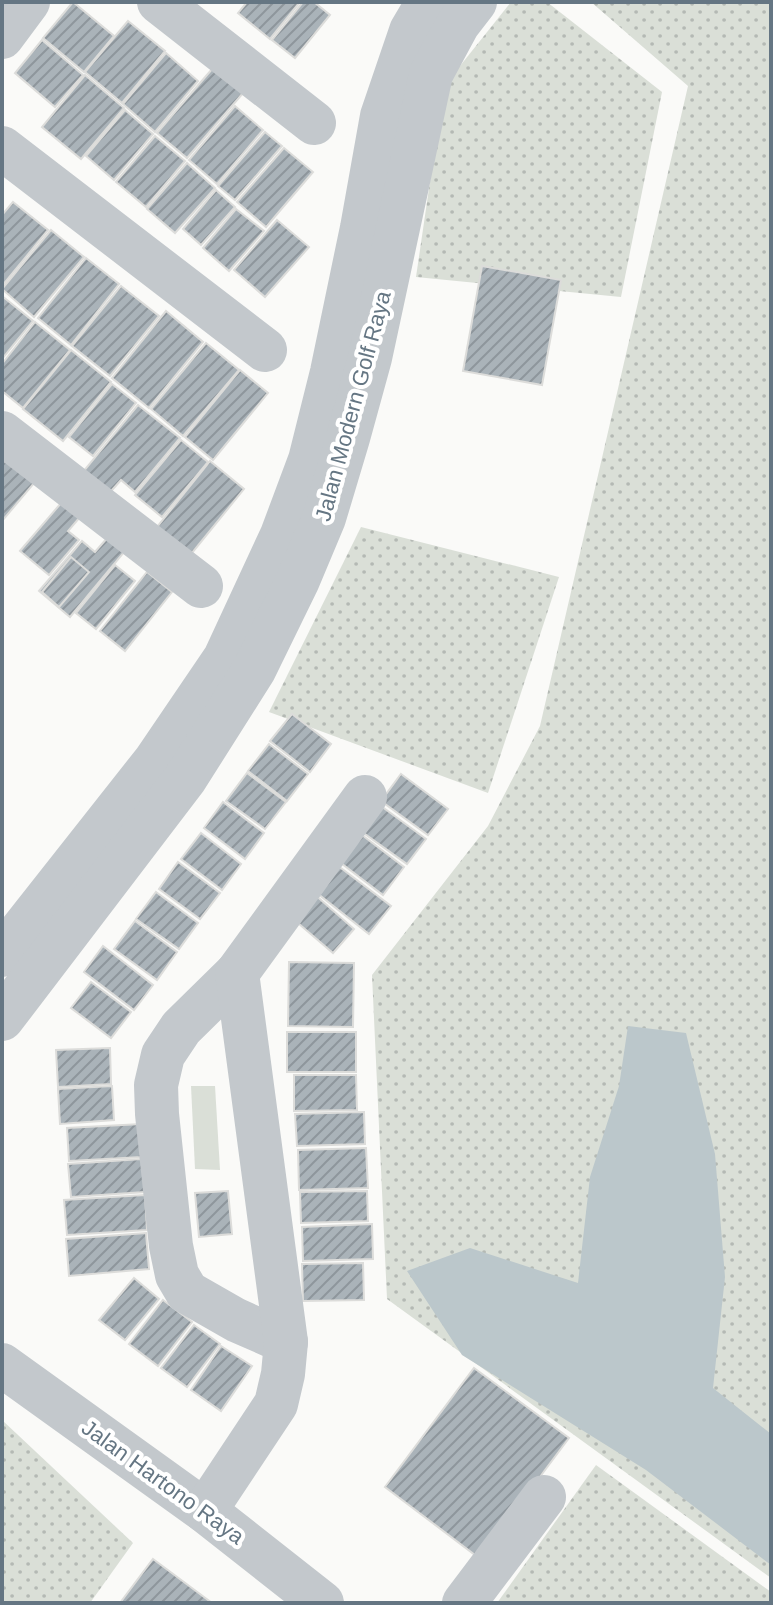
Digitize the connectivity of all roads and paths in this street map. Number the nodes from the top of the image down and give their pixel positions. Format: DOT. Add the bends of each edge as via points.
graph roads {
  1 [pos="28,2"];
  2 [pos="159,2"];
  3 [pos="428,2"];
  4 [pos="475,2"];
  5 [pos="2,37"];
  6 [pos="314,123"];
  7 [pos="2,148"];
  8 [pos="265,350"];
  9 [pos="2,433"];
  10 [pos="201,586"];
  11 [pos="365,797"];
  12 [pos="2,955"];
  13 [pos="237,973"];
  14 [pos="2,1019"];
  15 [pos="286,1342"];
  16 [pos="2,1365"];
  17 [pos="544,1497"];
  18 [pos="205,1511"];
  19 [pos="322,1603"];
  20 [pos="464,1603"];
  1 -- 5 [label="street"];
  2 -- 6 [label="street"];
  3 -- 12 [label="street, Jalan Modern Golf Raya" via="411,31 382,116 332,372 310,460 282,535 225,658 155,761"];
  4 -- 14 [label="street, Jalan Modern Golf Raya" via="431,74 363,385 324,518 298,580 254,670 185,779"];
  7 -- 8 [label="street"];
  9 -- 10 [label="street"];
  11 -- 13 [label="street"];
  13 -- 15 [label="street"];
  13 -- 15 [label="street" via="181,1028 163,1055 157,1114 171,1246 187,1292"];
  15 -- 18 [label="street" via="276,1404"];
  16 -- 18 [label="street, Jalan Hartono Raya"];
  17 -- 20 [label="street"];
  18 -- 19 [label="street, Jalan Hartono Raya"];
}
